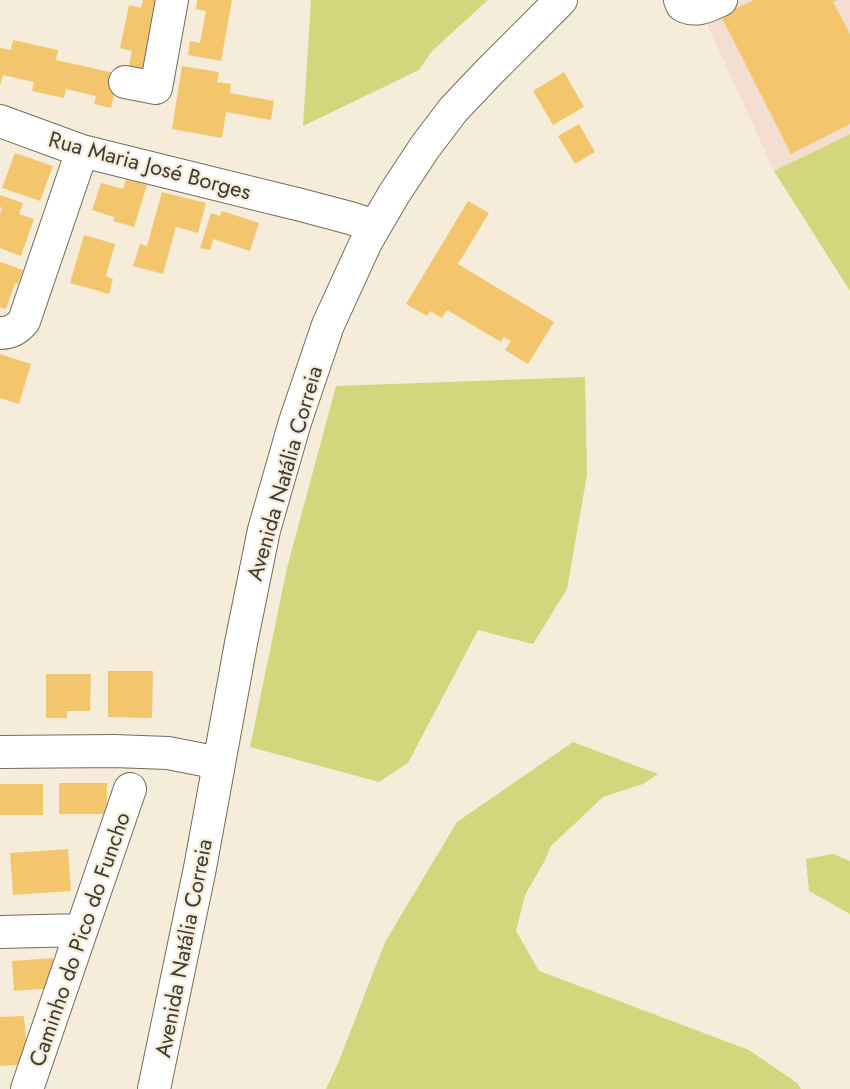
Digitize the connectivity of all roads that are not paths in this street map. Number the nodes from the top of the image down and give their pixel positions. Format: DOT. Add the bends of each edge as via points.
graph roads {
  1 [pos="172,0"];
  2 [pos="561,0"];
  3 [pos="680,0"];
  4 [pos="721,0"];
  5 [pos="125,82"];
  6 [pos="0,122"];
  7 [pos="82,151"];
  8 [pos="375,226"];
  9 [pos="12,327"];
  10 [pos="0,752"];
  11 [pos="219,763"];
  12 [pos="130,789"];
  13 [pos="81,930"];
  14 [pos="0,932"];
  15 [pos="27,1089"];
  16 [pos="154,1089"];
  1 -- 5 [label="street" via="156,88"];
  2 -- 8 [label="street, Avenida Natália Correia" via="453,110"];
  3 -- 4 [label="street" via="690,9"];
  6 -- 7 [label="street, Rua Maria José Borges"];
  7 -- 8 [label="street, Rua Maria José Borges"];
  7 -- 9 [label="street"];
  8 -- 11 [label="street, Avenida Natália Correia" via="328,325 295,422 264,530"];
  10 -- 11 [label="street" via="168,753"];
  11 -- 16 [label="street, Avenida Natália Correia"];
  12 -- 13 [label="street, Caminho do Pico do Funcho"];
  13 -- 14 [label="street"];
  13 -- 15 [label="street, Caminho do Pico do Funcho"];
}
